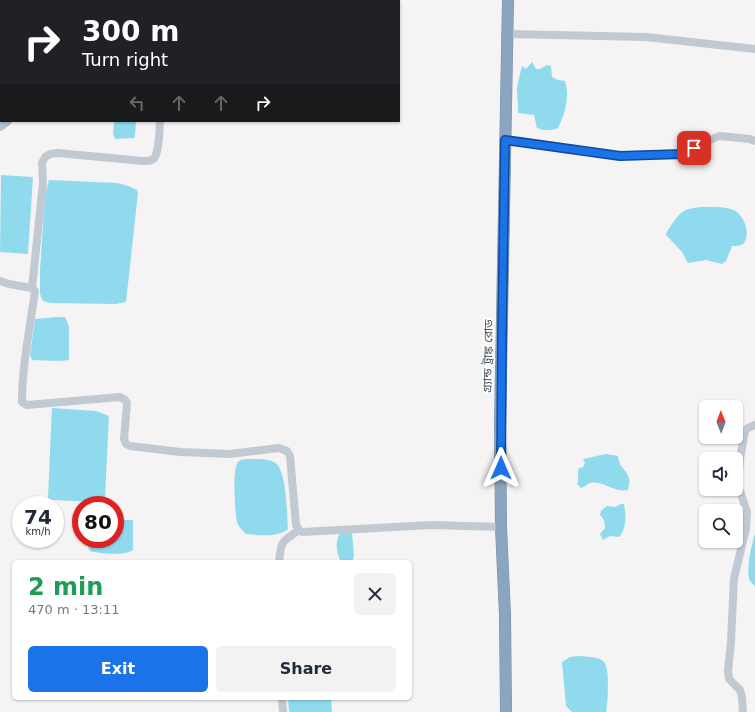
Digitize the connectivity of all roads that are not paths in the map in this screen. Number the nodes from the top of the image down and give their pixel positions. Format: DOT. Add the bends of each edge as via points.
graph roads {
  1 [pos="508,0"];
  2 [pos="507,34"];
  3 [pos="755,49"];
  4 [pos="160,122"];
  5 [pos="505,140"];
  6 [pos="755,141"];
  7 [pos="0,281"];
  8 [pos="32,288"];
  9 [pos="755,425"];
  10 [pos="501,527"];
  11 [pos="299,530"];
  12 [pos="279,560"];
  13 [pos="282,700"];
  14 [pos="283,712"];
  15 [pos="506,712"];
  16 [pos="743,712"];
  1 -- 2 [label="highway, গ্র্যান্ড ট্রাঙ্ক রোড"];
  2 -- 3 [label="street" via="646,37"];
  2 -- 5 [label="highway, গ্র্যান্ড ট্রাঙ্ক রোড"];
  4 -- 8 [label="street" via="158,148 151,160 58,153 45,157 42,163 43,183"];
  5 -- 6 [label="street" via="620,156 682,154 719,136"];
  5 -- 10 [label="highway, গ্র্যান্ড ট্রাঙ্ক রোড" via="500,424"];
  7 -- 8 [label="street"];
  8 -- 11 [label="street" via="34,291 22,402 26,405 40,405 120,397 127,403 124,439 130,446 230,454 279,448 287,451 290,456 296,525"];
  9 -- 16 [label="street" via="745,431 740,459 738,485 747,512 746,528 734,578 728,671 729,678 740,690"];
  10 -- 11 [label="street" via="432,525 302,532"];
  10 -- 15 [label="highway, গ্র্যান্ড ট্রাঙ্ক রোড"];
  11 -- 12 [label="street" via="286,538 280,546"];
  13 -- 14 [label="street"];
}
